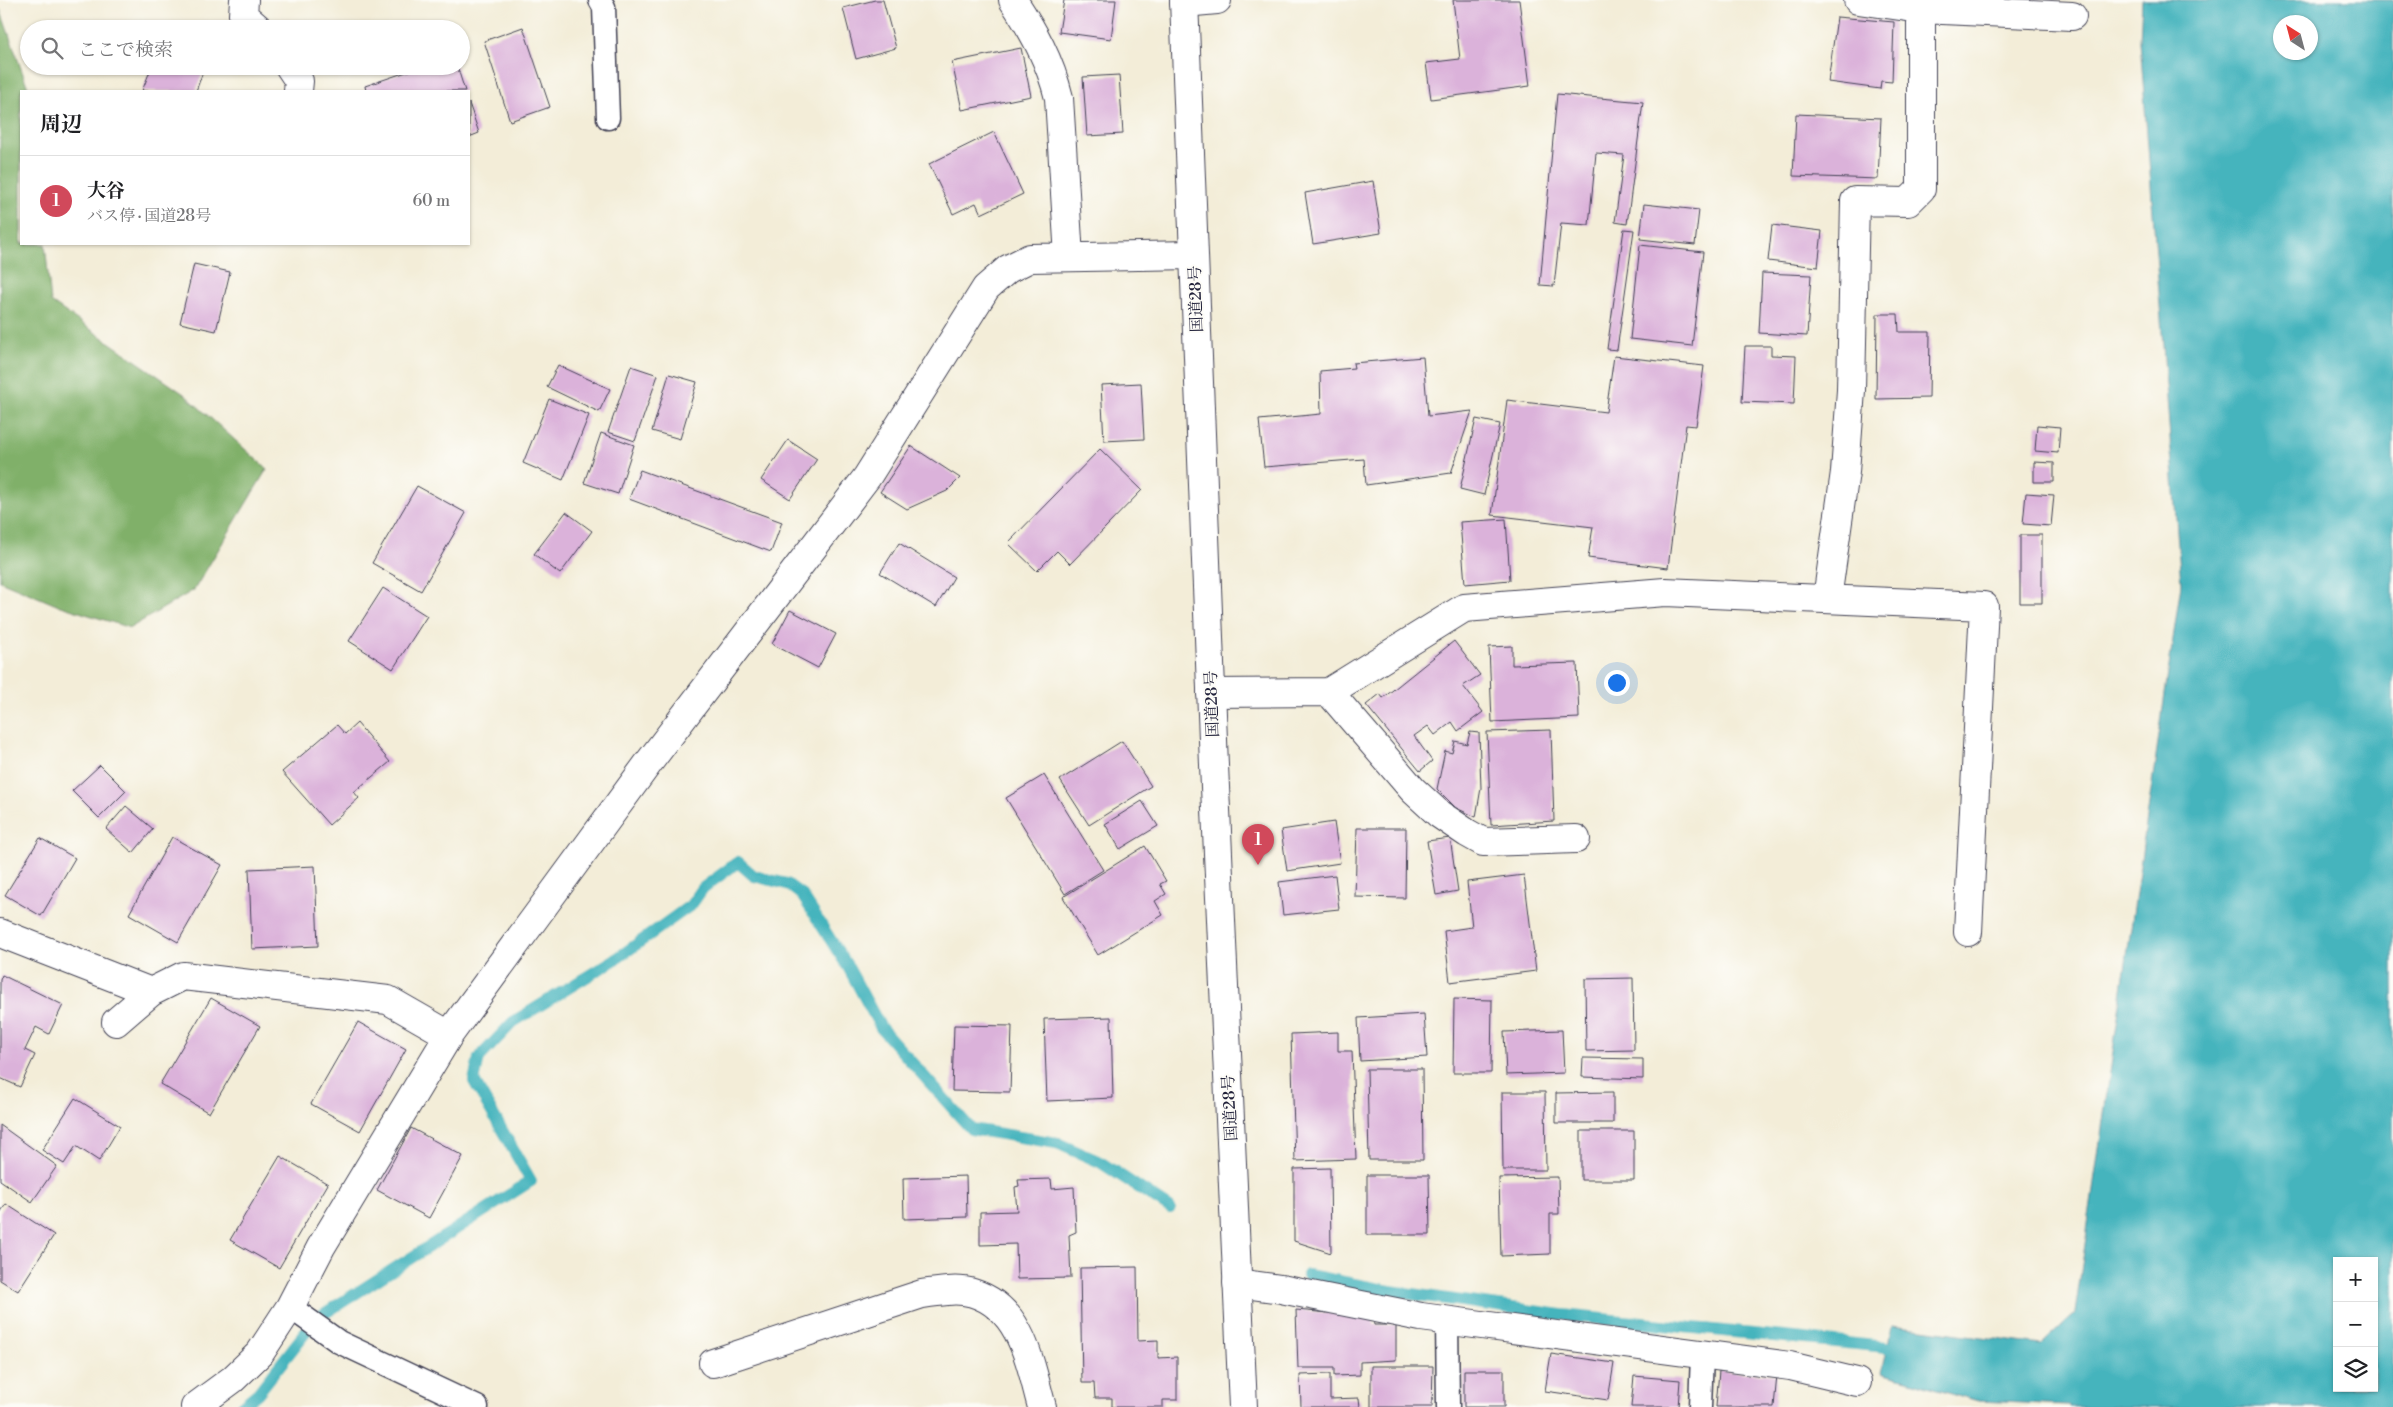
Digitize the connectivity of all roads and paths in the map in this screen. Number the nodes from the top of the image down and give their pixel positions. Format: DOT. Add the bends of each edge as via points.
graph roads {
  1 [pos="244,0"];
  2 [pos="600,0"];
  3 [pos="1014,0"];
  4 [pos="1217,0"];
  5 [pos="1858,0"];
  6 [pos="1184,2"];
  7 [pos="1921,9"];
  8 [pos="2072,16"];
  9 [pos="249,20"];
  10 [pos="295,75"];
  11 [pos="298,90"];
  12 [pos="608,118"];
  13 [pos="1193,255"];
  14 [pos="1069,257"];
  15 [pos="1827,599"];
  16 [pos="1211,692"];
  17 [pos="1329,692"];
  18 [pos="1576,839"];
  19 [pos="1968,932"];
  20 [pos="0,933"];
  21 [pos="151,992"];
  22 [pos="116,1022"];
  23 [pos="449,1035"];
  24 [pos="1237,1283"];
  25 [pos="297,1311"];
  26 [pos="1447,1320"];
  27 [pos="1702,1355"];
  28 [pos="713,1363"];
  29 [pos="1857,1382"];
  30 [pos="196,1407"];
  31 [pos="478,1407"];
  32 [pos="1042,1407"];
  33 [pos="1243,1407"];
  34 [pos="1448,1407"];
  35 [pos="1700,1407"];
  1 -- 9 [label="main road" via="244,15"];
  2 -- 12 [label="lane" via="604,7"];
  3 -- 14 [label="main road" via="1042,48 1059,98"];
  4 -- 6 [label="main road"];
  5 -- 7 [label="main road"];
  6 -- 13 [label="main road, 国道28号"];
  7 -- 8 [label="main road"];
  7 -- 15 [label="main road" via="1921,189 1908,202 1855,202 1851,390 1845,472"];
  10 -- 11 [label="main road" via="299,80"];
  13 -- 14 [label="main road"];
  13 -- 16 [label="main road, 国道28号"];
  14 -- 23 [label="main road" via="1030,258 1008,269 986,288 867,476 650,761"];
  15 -- 17 [label="main road" via="1665,592 1464,608"];
  15 -- 19 [label="main road" via="1984,606"];
  16 -- 17 [label="main road"];
  16 -- 24 [label="main road, 国道28号"];
  17 -- 18 [label="main road" via="1413,790 1467,834 1483,842"];
  20 -- 21 [label="main road"];
  21 -- 22 [label="main road"];
  21 -- 23 [label="main road" via="183,976 388,1000"];
  23 -- 25 [label="main road" via="321,1247"];
  24 -- 26 [label="main road"];
  24 -- 33 [label="main road, 国道28号"];
  25 -- 30 [label="main road" via="233,1379"];
  25 -- 31 [label="lane" via="339,1342"];
  26 -- 27 [label="main road"];
  26 -- 34 [label="lane"];
  27 -- 29 [label="main road" via="1790,1366"];
  27 -- 35 [label="lane"];
  28 -- 32 [label="main road" via="922,1294 971,1292 986,1298 1015,1325 1027,1352"];
}
